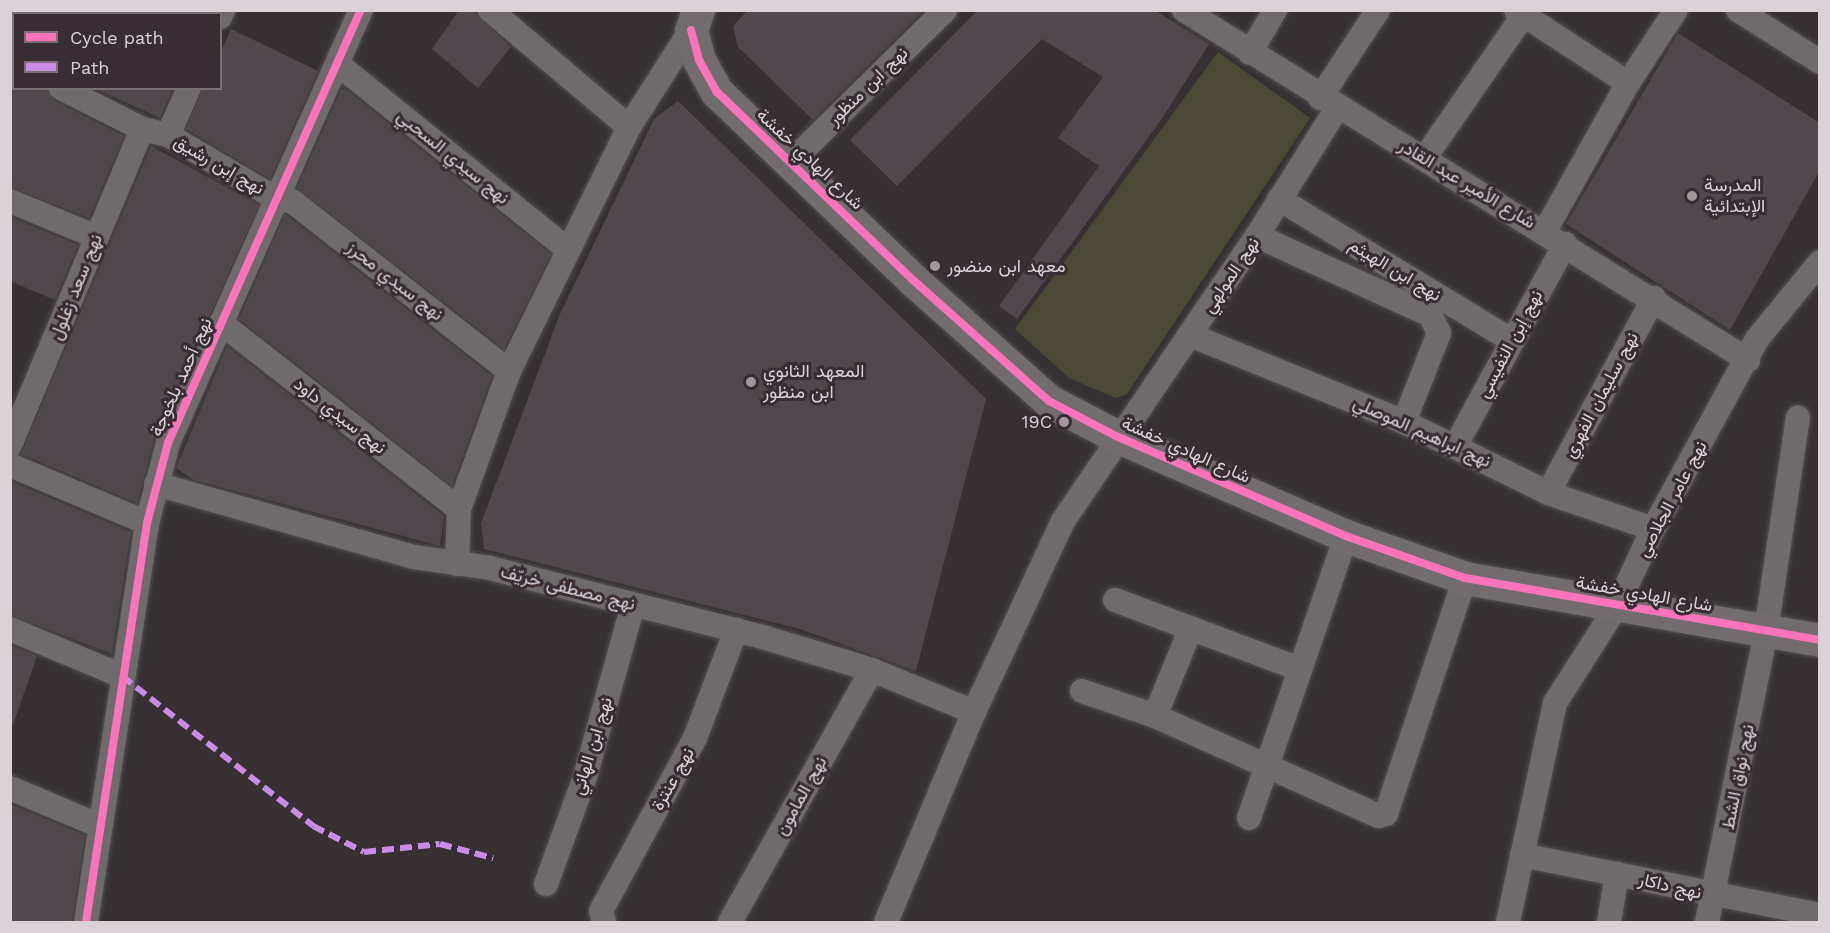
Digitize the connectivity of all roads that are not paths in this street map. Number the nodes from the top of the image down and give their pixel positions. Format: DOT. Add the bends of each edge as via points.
graph roads {
  1 [pos="362,10"];
  2 [pos="490,10"];
  3 [pos="945,10"];
  4 [pos="1184,10"];
  5 [pos="1275,10"];
  6 [pos="1378,10"];
  7 [pos="1738,10"];
  8 [pos="1673,11"];
  9 [pos="1520,13"];
  10 [pos="695,20"];
  11 [pos="1250,53"];
  12 [pos="1820,62"];
  13 [pos="339,64"];
  14 [pos="1628,83"];
  15 [pos="65,90"];
  16 [pos="188,90"];
  17 [pos="1328,103"];
  18 [pos="629,127"];
  19 [pos="142,129"];
  20 [pos="168,135"];
  21 [pos="1426,156"];
  22 [pos="792,161"];
  23 [pos="277,199"];
  24 [pos="1280,200"];
  25 [pos="10,201"];
  26 [pos="1257,236"];
  27 [pos="97,237"];
  28 [pos="1555,238"];
  29 [pos="568,250"];
  30 [pos="1820,262"];
  31 [pos="1654,298"];
  32 [pos="221,323"];
  33 [pos="1190,335"];
  34 [pos="1510,340"];
  35 [pos="1748,360"];
  36 [pos="509,371"];
  37 [pos="1798,417"];
  38 [pos="1404,422"];
  39 [pos="1116,436"];
  40 [pos="10,445"];
  41 [pos="1456,445"];
  42 [pos="10,465"];
  43 [pos="156,484"];
  44 [pos="1548,493"];
  45 [pos="459,509"];
  46 [pos="147,523"];
  47 [pos="1653,529"];
  48 [pos="1346,536"];
  49 [pos="457,564"];
  50 [pos="1466,578"];
  51 [pos="1115,600"];
  52 [pos="1618,604"];
  53 [pos="633,605"];
  54 [pos="1191,628"];
  55 [pos="10,629"];
  56 [pos="736,630"];
  57 [pos="1766,631"];
  58 [pos="1820,640"];
  59 [pos="1300,669"];
  60 [pos="872,670"];
  61 [pos="122,676"];
  62 [pos="1082,691"];
  63 [pos="974,712"];
  64 [pos="1155,716"];
  65 [pos="1266,769"];
  66 [pos="10,788"];
  67 [pos="1249,818"];
  68 [pos="100,826"];
  69 [pos="1521,855"];
  70 [pos="1617,874"];
  71 [pos="546,884"];
  72 [pos="1715,896"];
  73 [pos="1820,915"];
  74 [pos="86,922"];
  75 [pos="604,922"];
  76 [pos="730,922"];
  77 [pos="886,922"];
  78 [pos="1508,922"];
  79 [pos="1609,922"];
  80 [pos="1707,922"];
  1 -- 13 [label="street, نهج أحمد بلخوجة"];
  2 -- 18 [label="street"];
  3 -- 22 [label="street, نهج ابن منظور"];
  4 -- 11 [label="street, شارع الأمير عبد القادر"];
  5 -- 11 [label="street"];
  6 -- 17 [label="street, نهج المولهي"];
  7 -- 12 [label="street"];
  8 -- 14 [label="street, نهج إبن النفيسي"];
  9 -- 14 [label="street"];
  9 -- 21 [label="street"];
  10 -- 18 [label="street"];
  10 -- 22 [label="street, شارع الهادي خفشة" via="699,60 717,92"];
  11 -- 17 [label="street, شارع الأمير عبد القادر"];
  13 -- 23 [label="street, نهج أحمد بلخوجة"];
  13 -- 29 [label="street, نهج سيدي السحبي"];
  14 -- 28 [label="street, نهج إبن النفيسي"];
  15 -- 19 [label="street, نهج إبن رشيق"];
  16 -- 20 [label="street"];
  17 -- 21 [label="street, شارع الأمير عبد القادر"];
  17 -- 24 [label="street, نهج المولهي"];
  18 -- 29 [label="street"];
  19 -- 20 [label="street, نهج إبن رشيق"];
  19 -- 27 [label="street, نهج سعد زغلول"];
  20 -- 23 [label="street, نهج إبن رشيق"];
  21 -- 28 [label="street, شارع الأمير عبد القادر"];
  22 -- 39 [label="street, شارع الهادي خفشة" via="1020,379 1049,401"];
  23 -- 32 [label="street, نهج أحمد بلخوجة"];
  23 -- 36 [label="street, نهج سيدي محرز" via="292,201"];
  24 -- 26 [label="street, نهج المولهي"];
  24 -- 34 [label="street, نهج ابن الهيثم"];
  25 -- 27 [label="street"];
  26 -- 33 [label="street, نهج المولهي"];
  26 -- 38 [label="street" via="1430,315 1439,333"];
  27 -- 40 [label="street, نهج سعد زغلول"];
  28 -- 31 [label="street, شارع الأمير عبد القادر"];
  28 -- 34 [label="street, نهج إبن النفيسي"];
  29 -- 36 [label="street"];
  30 -- 35 [label="street, نهج عامر الجلاصي" via="1758,339"];
  31 -- 35 [label="street, شارع الأمير عبد القادر"];
  31 -- 44 [label="street, نهج سليمان الفهري"];
  32 -- 43 [label="street, نهج أحمد بلخوجة" via="168,443"];
  32 -- 45 [label="street, نهج سيدي داود"];
  33 -- 38 [label="street, نهج ابراهيم الموصلي"];
  33 -- 39 [label="street, نهج المولهي"];
  34 -- 41 [label="street, نهج إبن النفيسي"];
  35 -- 47 [label="street, نهج عامر الجلاصي"];
  36 -- 45 [label="street"];
  37 -- 57 [label="street, نهج نواق الشط"];
  38 -- 41 [label="street, نهج ابراهيم الموصلي"];
  39 -- 48 [label="street, شارع الهادي خفشة"];
  39 -- 63 [label="street, نهج المولهي" via="1063,521"];
  41 -- 44 [label="street, نهج ابراهيم الموصلي"];
  42 -- 46 [label="street"];
  43 -- 46 [label="street, نهج أحمد بلخوجة"];
  43 -- 49 [label="street, نهج مصطفى خريّف" via="414,557"];
  44 -- 47 [label="street, نهج ابراهيم الموصلي"];
  45 -- 49 [label="street"];
  46 -- 61 [label="street, نهج أحمد بلخوجة"];
  47 -- 52 [label="street, نهج عامر الجلاصي"];
  48 -- 50 [label="street, شارع الهادي خفشة"];
  48 -- 59 [label="street"];
  49 -- 53 [label="street, نهج مصطفى خريّف"];
  50 -- 52 [label="street, شارع الهادي خفشة"];
  50 -- 65 [label="street" via="1386,814 1379,816"];
  51 -- 54 [label="street"];
  52 -- 57 [label="street, شارع الهادي خفشة"];
  52 -- 69 [label="street, نهج عامر الجلاصي" via="1549,717"];
  53 -- 56 [label="street, نهج مصطفى خريّف"];
  53 -- 71 [label="street, نهج ابن الهاني" via="585,777"];
  54 -- 59 [label="street"];
  54 -- 64 [label="street"];
  55 -- 61 [label="street"];
  56 -- 60 [label="street, نهج مصطفى خريّف"];
  56 -- 75 [label="street, نهج عنترة" via="695,738 601,910"];
  57 -- 58 [label="street, شارع الهادي خفشة"];
  57 -- 72 [label="street, نهج نواق الشط"];
  59 -- 65 [label="street"];
  60 -- 63 [label="street, نهج مصطفى خريّف"];
  60 -- 76 [label="street, نهج المامون"];
  61 -- 68 [label="street, نهج أحمد بلخوجة"];
  62 -- 64 [label="street"];
  63 -- 77 [label="street, نهج المولهي"];
  64 -- 65 [label="street"];
  65 -- 67 [label="street"];
  66 -- 68 [label="street"];
  68 -- 74 [label="street, نهج أحمد بلخوجة"];
  69 -- 70 [label="street, نهج داكار"];
  69 -- 78 [label="street, نهج عامر الجلاصي"];
  70 -- 72 [label="street, نهج داكار"];
  70 -- 79 [label="street"];
  72 -- 73 [label="street, نهج داكار"];
  72 -- 80 [label="street, نهج نواق الشط"];
}
